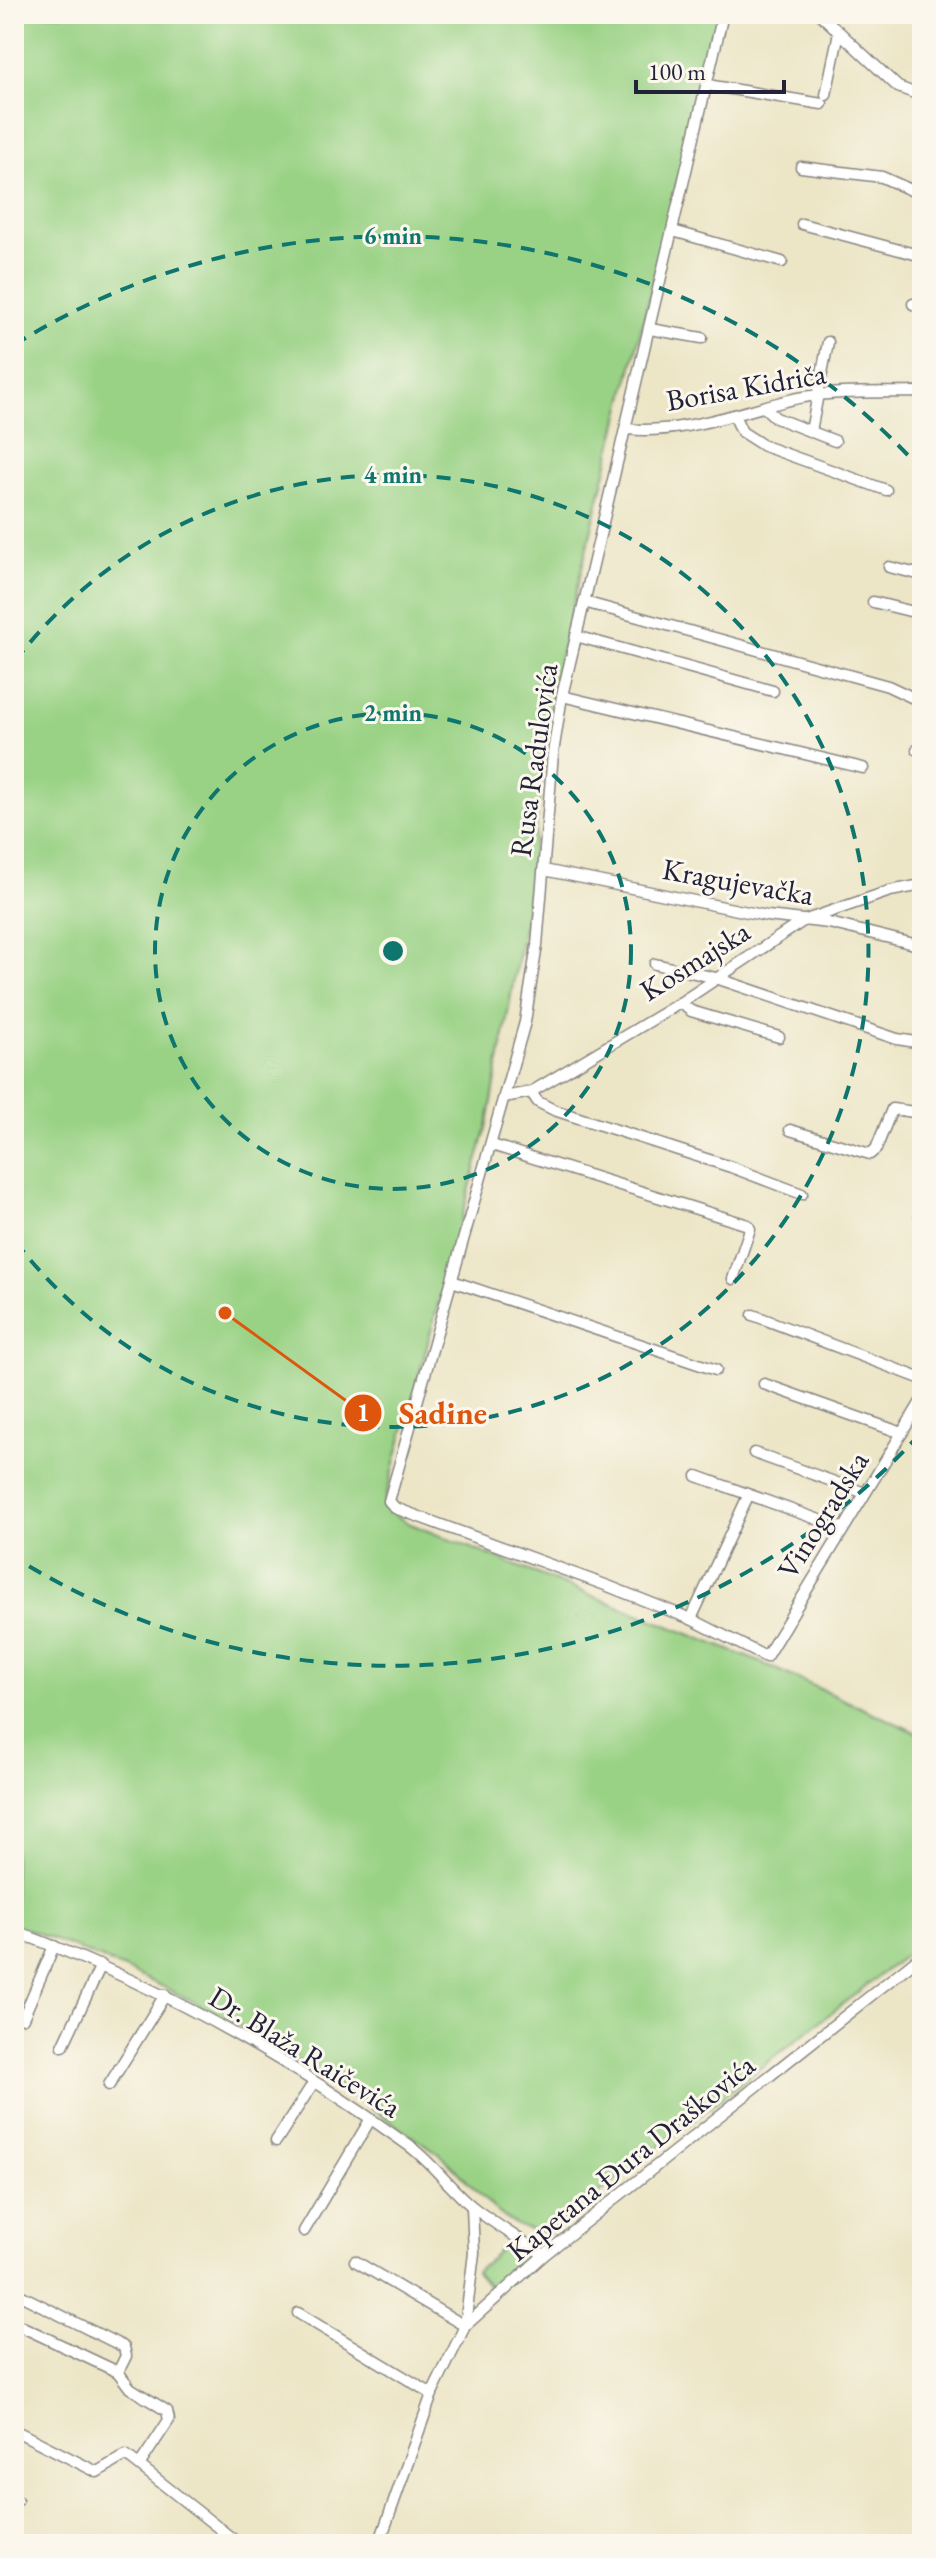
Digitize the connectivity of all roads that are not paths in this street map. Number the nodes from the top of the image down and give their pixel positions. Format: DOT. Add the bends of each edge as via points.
graph roads {
  1 [pos="723,14"];
  2 [pos="820,14"];
  3 [pos="839,32"];
  4 [pos="707,85"];
  5 [pos="922,98"];
  6 [pos="801,167"];
  7 [pos="922,195"];
  8 [pos="802,224"];
  9 [pos="673,231"];
  10 [pos="922,256"];
  11 [pos="782,262"];
  12 [pos="650,329"];
  13 [pos="702,338"];
  14 [pos="828,342"];
  15 [pos="922,392"];
  16 [pos="815,396"];
  17 [pos="765,408"];
  18 [pos="735,417"];
  19 [pos="627,429"];
  20 [pos="811,431"];
  21 [pos="835,441"];
  22 [pos="886,490"];
  23 [pos="889,567"];
  24 [pos="922,575"];
  25 [pos="584,602"];
  26 [pos="873,602"];
  27 [pos="922,614"];
  28 [pos="576,636"];
  29 [pos="773,691"];
  30 [pos="562,696"];
  31 [pos="922,702"];
  32 [pos="863,768"];
  33 [pos="544,870"];
  34 [pos="922,885"];
  35 [pos="803,921"];
  36 [pos="922,946"];
  37 [pos="655,964"];
  38 [pos="716,978"];
  39 [pos="680,1003"];
  40 [pos="779,1037"];
  41 [pos="922,1043"];
  42 [pos="531,1092"];
  43 [pos="504,1097"];
  44 [pos="922,1113"];
  45 [pos="790,1130"];
  46 [pos="492,1145"];
  47 [pos="802,1194"];
  48 [pos="733,1279"];
  49 [pos="452,1281"];
  50 [pos="753,1315"];
  51 [pos="716,1370"];
  52 [pos="922,1379"];
  53 [pos="764,1384"];
  54 [pos="921,1402"];
  55 [pos="902,1433"];
  56 [pos="754,1453"];
  57 [pos="697,1476"];
  58 [pos="865,1493"];
  59 [pos="748,1496"];
  60 [pos="842,1528"];
  61 [pos="691,1619"];
  62 [pos="14,1931"];
  63 [pos="54,1946"];
  64 [pos="922,1955"];
  65 [pos="101,1965"];
  66 [pos="165,1995"];
  67 [pos="23,2018"];
  68 [pos="63,2046"];
  69 [pos="314,2082"];
  70 [pos="109,2085"];
  71 [pos="370,2120"];
  72 [pos="276,2141"];
  73 [pos="472,2207"];
  74 [pos="304,2231"];
  75 [pos="544,2255"];
  76 [pos="355,2261"];
  77 [pos="14,2292"];
  78 [pos="298,2313"];
  79 [pos="14,2323"];
  80 [pos="465,2326"];
  81 [pos="118,2372"];
  82 [pos="432,2394"];
  83 [pos="20,2433"];
  84 [pos="137,2462"];
  85 [pos="239,2544"];
  86 [pos="379,2544"];
  1 -- 4 [label="street, Rusa Radulovića"];
  2 -- 3 [label="street"];
  3 -- 4 [label="street" via="824,100"];
  3 -- 5 [label="street" via="898,87"];
  4 -- 9 [label="street, Rusa Radulovića"];
  6 -- 7 [label="street" via="882,177"];
  8 -- 10 [label="street"];
  9 -- 11 [label="street"];
  9 -- 12 [label="street, Rusa Radulovića"];
  12 -- 13 [label="street"];
  12 -- 19 [label="street, Rusa Radulovića"];
  14 -- 16 [label="street"];
  15 -- 16 [label="street, Borisa Kidriča"];
  16 -- 17 [label="street, Borisa Kidriča"];
  16 -- 20 [label="street"];
  17 -- 18 [label="street, Borisa Kidriča"];
  17 -- 20 [label="street" via="776,418"];
  18 -- 19 [label="street, Borisa Kidriča"];
  18 -- 22 [label="street" via="742,432 764,446"];
  19 -- 25 [label="street, Rusa Radulovića"];
  20 -- 21 [label="street"];
  23 -- 24 [label="street"];
  25 -- 28 [label="street, Rusa Radulovića"];
  25 -- 31 [label="street" via="888,686"];
  26 -- 27 [label="street"];
  28 -- 29 [label="street"];
  28 -- 30 [label="street, Rusa Radulovića"];
  30 -- 32 [label="street"];
  30 -- 33 [label="street, Rusa Radulovića"];
  33 -- 35 [label="street, Kragujevačka"];
  33 -- 43 [label="street, Rusa Radulovića" via="533,982"];
  34 -- 35 [label="street, Kosmajska"];
  35 -- 36 [label="street, Kragujevačka"];
  35 -- 38 [label="street, Kosmajska"];
  37 -- 38 [label="street"];
  38 -- 39 [label="street, Kosmajska"];
  38 -- 41 [label="street"];
  39 -- 40 [label="street"];
  39 -- 42 [label="street, Kosmajska"];
  42 -- 43 [label="street, Kosmajska"];
  42 -- 47 [label="street" via="554,1110"];
  43 -- 46 [label="street, Rusa Radulovića"];
  44 -- 45 [label="street" via="892,1109 870,1154"];
  46 -- 48 [label="street" via="748,1225"];
  46 -- 49 [label="street, Rusa Radulovića"];
  49 -- 51 [label="street"];
  49 -- 61 [label="street, Rusa Radulovića" via="389,1493 395,1508"];
  50 -- 52 [label="street"];
  53 -- 55 [label="street"];
  54 -- 55 [label="street, Vinogradska"];
  55 -- 58 [label="street, Vinogradska"];
  56 -- 58 [label="street"];
  57 -- 59 [label="street"];
  58 -- 60 [label="street, Vinogradska"];
  59 -- 60 [label="street"];
  59 -- 61 [label="street"];
  60 -- 61 [label="street, Vinogradska" via="766,1657"];
  62 -- 63 [label="street, Dr. Blaža Raičevića"];
  63 -- 65 [label="street, Dr. Blaža Raičevića"];
  63 -- 67 [label="street"];
  64 -- 75 [label="street, Kapetana Đura Draškovića"];
  65 -- 66 [label="street, Dr. Blaža Raičevića"];
  65 -- 68 [label="street"];
  66 -- 69 [label="street, Dr. Blaža Raičevića"];
  66 -- 70 [label="street"];
  69 -- 71 [label="street, Dr. Blaža Raičevića"];
  69 -- 72 [label="street"];
  71 -- 73 [label="street, Dr. Blaža Raičevića" via="426,2160"];
  71 -- 74 [label="street"];
  73 -- 75 [label="street, Dr. Blaža Raičevića"];
  73 -- 80 [label="street, Kapetana Đura Draškovića" via="474,2253"];
  75 -- 80 [label="street, Kapetana Đura Draškovića"];
  76 -- 80 [label="street"];
  77 -- 81 [label="street" via="124,2347 126,2356"];
  78 -- 82 [label="street"];
  79 -- 81 [label="street"];
  80 -- 82 [label="street"];
  81 -- 84 [label="street" via="130,2388 169,2415"];
  82 -- 86 [label="street"];
  83 -- 84 [label="street" via="97,2472 121,2456"];
  84 -- 85 [label="street"];
}
